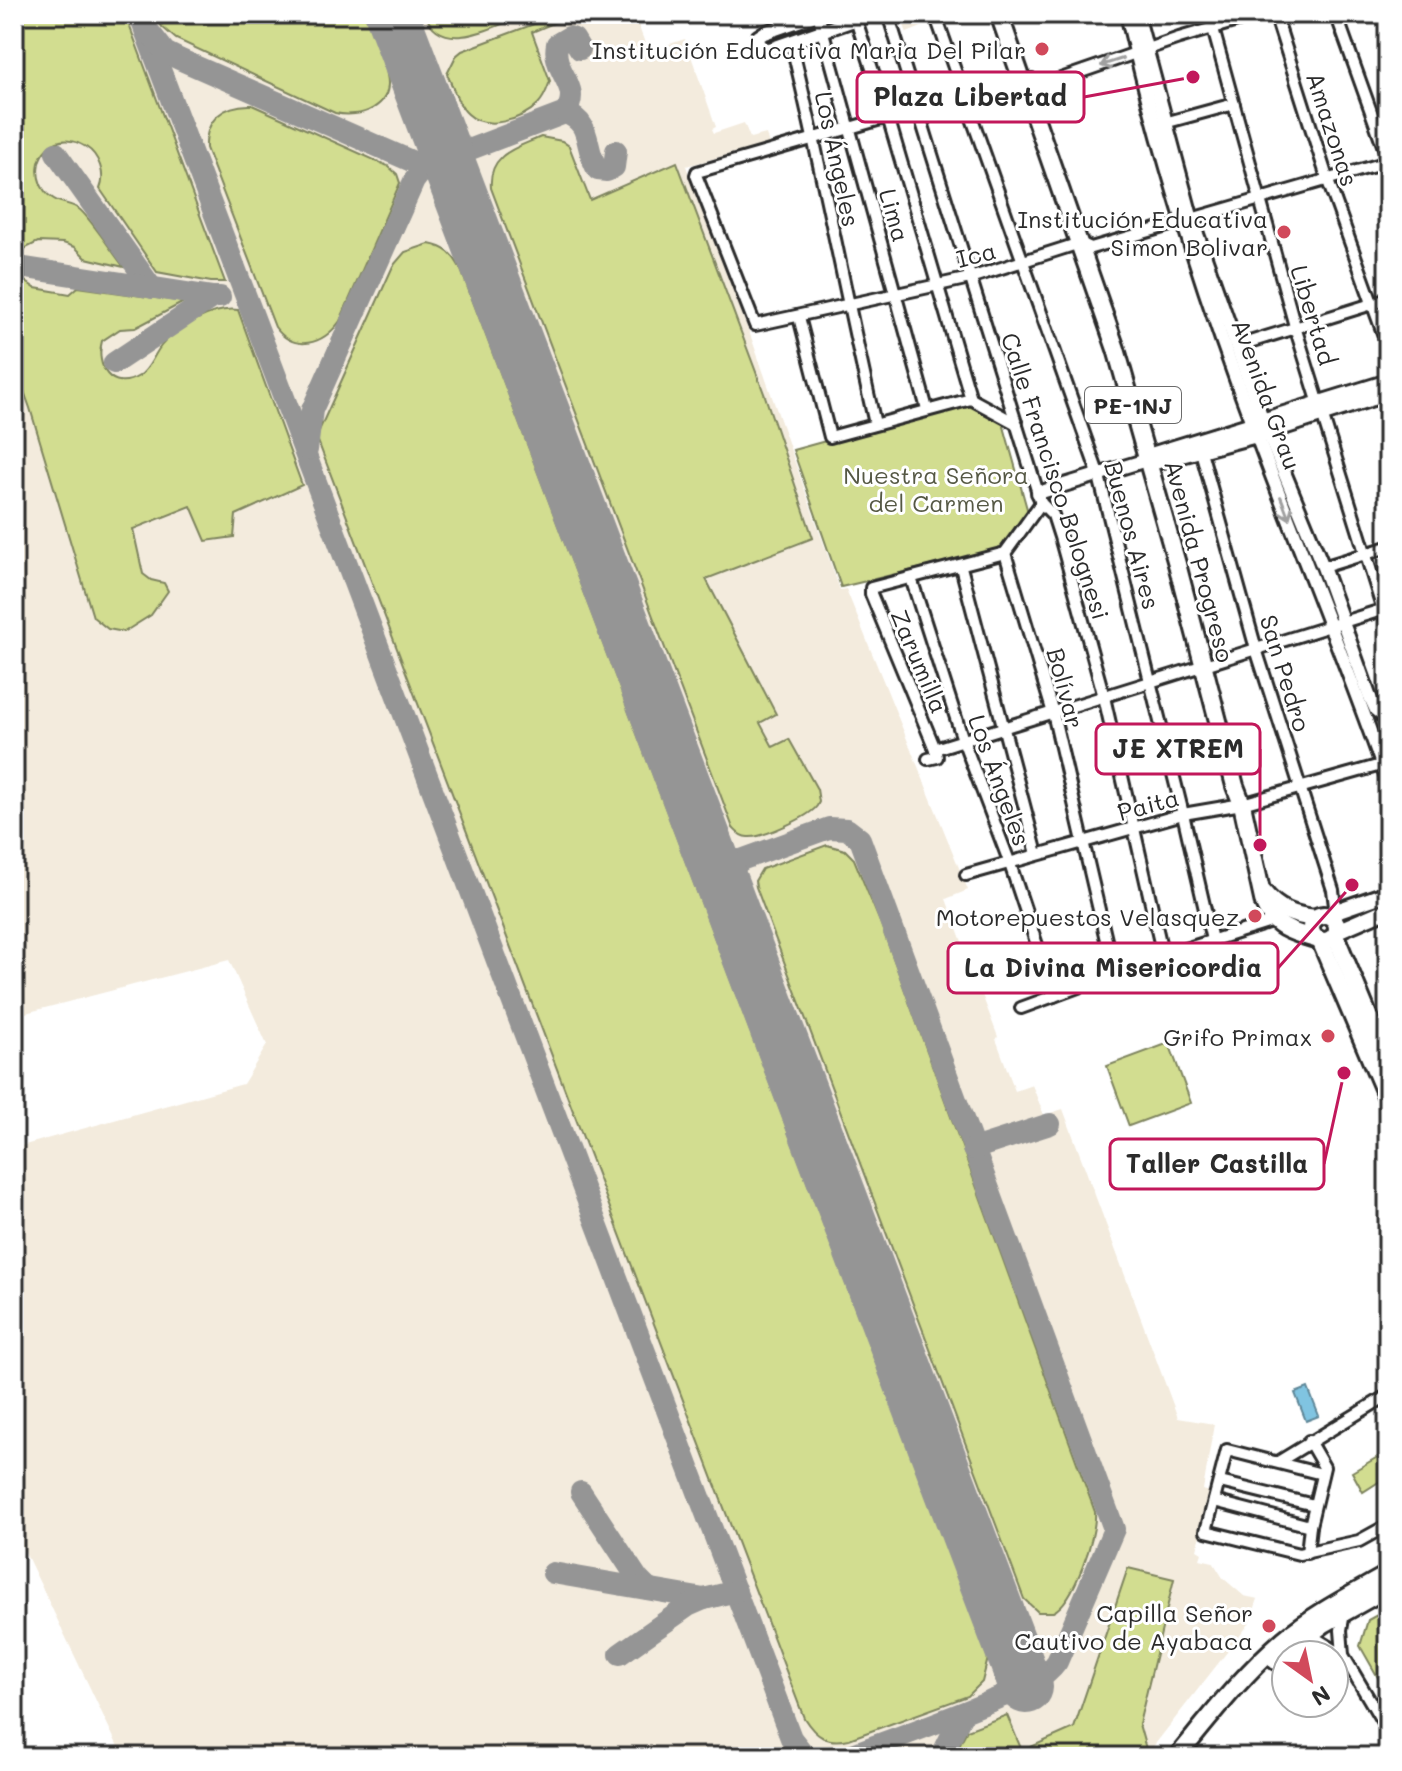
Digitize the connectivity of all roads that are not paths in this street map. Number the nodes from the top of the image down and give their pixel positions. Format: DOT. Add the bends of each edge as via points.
graph roads {
  1 [pos="818,14"];
  2 [pos="871,14"];
  3 [pos="888,14"];
  4 [pos="935,14"];
  5 [pos="999,14"];
  6 [pos="1009,14"];
  7 [pos="1127,14"];
  8 [pos="1137,14"];
  9 [pos="1209,14"];
  10 [pos="1261,14"];
  11 [pos="1275,14"];
  12 [pos="1336,14"];
  13 [pos="856,20"];
  14 [pos="1212,27"];
  15 [pos="824,31"];
  16 [pos="791,42"];
  17 [pos="1142,52"];
  18 [pos="1029,86"];
  19 [pos="963,99"];
  20 [pos="1234,104"];
  21 [pos="920,111"];
  22 [pos="888,117"];
  23 [pos="1168,122"];
  24 [pos="850,128"];
  25 [pos="814,138"];
  26 [pos="1388,160"];
  27 [pos="1328,181"];
  28 [pos="1260,201"];
  29 [pos="1188,222"];
  30 [pos="1085,245"];
  31 [pos="1022,262"];
  32 [pos="970,278"];
  33 [pos="938,284"];
  34 [pos="897,293"];
  35 [pos="1388,299"];
  36 [pos="847,304"];
  37 [pos="1373,304"];
  38 [pos="799,317"];
  39 [pos="1296,330"];
  40 [pos="1237,346"];
  41 [pos="1388,347"];
  42 [pos="1388,382"];
  43 [pos="1388,393"];
  44 [pos="971,399"];
  45 [pos="927,409"];
  46 [pos="1322,409"];
  47 [pos="875,424"];
  48 [pos="1017,424"];
  49 [pos="1260,428"];
  50 [pos="1200,446"];
  51 [pos="1150,459"];
  52 [pos="1099,476"];
  53 [pos="1039,498"];
  54 [pos="1388,547"];
  55 [pos="1005,553"];
  56 [pos="1368,554"];
  57 [pos="961,567"];
  58 [pos="1323,567"];
  59 [pos="911,578"];
  60 [pos="1385,609"];
  61 [pos="1337,623"];
  62 [pos="1388,626"];
  63 [pos="1256,649"];
  64 [pos="1207,664"];
  65 [pos="1150,682"];
  66 [pos="1104,697"];
  67 [pos="1053,713"];
  68 [pos="1388,720"];
  69 [pos="1002,728"];
  70 [pos="963,740"];
  71 [pos="935,749"];
  72 [pos="928,759"];
  73 [pos="1385,764"];
  74 [pos="1388,781"];
  75 [pos="1302,788"];
  76 [pos="1242,804"];
  77 [pos="1183,814"];
  78 [pos="1133,829"];
  79 [pos="1083,842"];
  80 [pos="1037,854"];
  81 [pos="1009,861"];
  82 [pos="966,875"];
  83 [pos="1259,888"];
  84 [pos="1388,893"];
  85 [pos="1388,909"];
  86 [pos="1274,921"];
  87 [pos="1327,928"];
  88 [pos="1212,940"];
  89 [pos="1163,956"];
  90 [pos="1114,974"];
  91 [pos="1054,996"];
  92 [pos="1021,1008"];
  93 [pos="1368,1032"];
  94 [pos="1388,1063"];
  95 [pos="1388,1100"];
  96 [pos="1387,1398"];
  97 [pos="1309,1441"];
  98 [pos="1278,1462"];
  99 [pos="1322,1474"];
  100 [pos="1220,1482"];
  101 [pos="1214,1501"];
  102 [pos="1314,1505"];
  103 [pos="1388,1525"];
  104 [pos="1310,1526"];
  105 [pos="1307,1553"];
  106 [pos="1388,1574"];
  107 [pos="1388,1588"];
  108 [pos="1344,1613"];
  109 [pos="1305,1631"];
  110 [pos="1318,1639"];
  111 [pos="1343,1639"];
  112 [pos="1350,1667"];
  113 [pos="1388,1731"];
  114 [pos="1177,1757"];
  115 [pos="1190,1757"];
  1 -- 15 [label="street, Lima"];
  1 -- 16 [label="street" via="758,37 767,49"];
  2 -- 13 [label="street"];
  3 -- 21 [label="street, Calle Francisco Bolognesi"];
  4 -- 19 [label="street, Buenos Aires"];
  5 -- 18 [label="main road, Avenida Progreso / PE-1NJ"];
  6 -- 18 [label="main road, Avenida Progreso / PE-1NJ"];
  7 -- 17 [label="street, Avenida Grau"];
  8 -- 17 [label="street, Avenida Grau"];
  9 -- 14 [label="street, Libertad"];
  10 -- 14 [label="street"];
  11 -- 27 [label="street, Amazonas"];
  12 -- 26 [label="street"];
  13 -- 15 [label="street"];
  13 -- 22 [label="street"];
  14 -- 17 [label="street"];
  14 -- 20 [label="street, Libertad"];
  15 -- 16 [label="street"];
  15 -- 24 [label="street, Lima"];
  16 -- 25 [label="street, Los Ángeles"];
  17 -- 18 [label="street, one-way"];
  17 -- 23 [label="street, Avenida Grau"];
  17 -- 29 [label="street, Avenida Grau"];
  18 -- 19 [label="street"];
  18 -- 30 [label="main road, Avenida Progreso / PE-1NJ"];
  19 -- 21 [label="street"];
  19 -- 31 [label="street, Buenos Aires"];
  20 -- 23 [label="street"];
  20 -- 28 [label="street, Libertad"];
  21 -- 22 [label="street"];
  21 -- 32 [label="street, Calle Francisco Bolognesi"];
  22 -- 24 [label="street"];
  22 -- 33 [label="street"];
  23 -- 29 [label="street, Avenida Grau"];
  24 -- 25 [label="street"];
  24 -- 34 [label="street, Lima"];
  25 -- 36 [label="street, Los Ángeles"];
  25 -- 38 [label="street, Ica" via="696,175 755,325"];
  26 -- 27 [label="street, Ica"];
  27 -- 28 [label="street, Ica"];
  27 -- 37 [label="street, Amazonas"];
  28 -- 29 [label="street, Ica"];
  28 -- 39 [label="street, Libertad"];
  29 -- 30 [label="street, Ica"];
  29 -- 40 [label="street, Avenida Grau"];
  29 -- 49 [label="street, Avenida Grau"];
  30 -- 31 [label="street, Ica"];
  30 -- 51 [label="main road, Avenida Progreso / PE-1NJ" via="1127,352"];
  31 -- 32 [label="street, Ica"];
  31 -- 52 [label="street, Buenos Aires"];
  32 -- 33 [label="street, Ica"];
  32 -- 48 [label="street, Calle Francisco Bolognesi"];
  33 -- 34 [label="street, Ica"];
  33 -- 44 [label="street"];
  34 -- 36 [label="street, Ica"];
  34 -- 45 [label="street, Lima"];
  35 -- 37 [label="street"];
  36 -- 38 [label="street, Ica"];
  36 -- 47 [label="street, Los Ángeles"];
  37 -- 39 [label="street"];
  37 -- 41 [label="street, Amazonas"];
  38 -- 47 [label="street" via="829,436"];
  39 -- 40 [label="street"];
  39 -- 46 [label="street, Libertad"];
  40 -- 49 [label="street, Avenida Grau"];
  42 -- 46 [label="main road"];
  43 -- 46 [label="main road"];
  44 -- 45 [label="street"];
  44 -- 48 [label="street"];
  45 -- 47 [label="street"];
  46 -- 49 [label="main road"];
  46 -- 56 [label="street, Libertad"];
  48 -- 53 [label="street, Calle Francisco Bolognesi"];
  49 -- 50 [label="main road"];
  49 -- 58 [label="street, Avenida Grau"];
  49 -- 61 [label="street, Avenida Grau, one-way"];
  50 -- 51 [label="main road"];
  50 -- 63 [label="street, San Pedro"];
  51 -- 52 [label="street"];
  51 -- 64 [label="main road, Avenida Progreso / PE-1NJ"];
  52 -- 53 [label="street"];
  52 -- 65 [label="street, Buenos Aires"];
  53 -- 55 [label="street"];
  53 -- 66 [label="street, Calle Francisco Bolognesi" via="1053,515"];
  54 -- 56 [label="street"];
  55 -- 57 [label="street"];
  55 -- 67 [label="street, Bolívar"];
  56 -- 58 [label="street"];
  56 -- 60 [label="street, Libertad"];
  57 -- 59 [label="street"];
  57 -- 69 [label="street"];
  58 -- 61 [label="street, Avenida Grau"];
  59 -- 70 [label="street, Los Ángeles"];
  59 -- 71 [label="street, Zarumilla" via="871,588 871,594"];
  60 -- 61 [label="street"];
  60 -- 62 [label="street, Libertad"];
  61 -- 63 [label="street"];
  61 -- 68 [label="street, Avenida Grau" via="1376,710"];
  61 -- 73 [label="street, Avenida Grau"];
  63 -- 64 [label="street"];
  63 -- 75 [label="street, San Pedro"];
  64 -- 65 [label="street"];
  64 -- 76 [label="main road, Avenida Progreso / PE-1NJ" via="1244,787"];
  65 -- 66 [label="street"];
  65 -- 77 [label="street, Buenos Aires"];
  66 -- 67 [label="street"];
  66 -- 78 [label="street, Calle Francisco Bolognesi"];
  67 -- 69 [label="street"];
  67 -- 79 [label="street, Bolívar"];
  69 -- 70 [label="street"];
  69 -- 80 [label="street"];
  70 -- 71 [label="street"];
  70 -- 81 [label="street, Los Ángeles"];
  71 -- 72 [label="street" via="937,757"];
  73 -- 74 [label="street, Avenida Grau"];
  73 -- 75 [label="street, Paita"];
  75 -- 76 [label="street, Paita"];
  75 -- 87 [label="street, San Pedro" via="1335,898"];
  76 -- 77 [label="street, Paita"];
  76 -- 83 [label="main road, Avenida Progreso / PE-1NJ"];
  77 -- 78 [label="street, Paita"];
  77 -- 88 [label="street, Buenos Aires"];
  78 -- 79 [label="street, Paita"];
  78 -- 89 [label="street, Calle Francisco Bolognesi"];
  79 -- 80 [label="street, Paita"];
  79 -- 90 [label="street, Bolívar"];
  80 -- 81 [label="street, Paita"];
  81 -- 82 [label="street, Paita"];
  81 -- 91 [label="street, Los Ángeles"];
  83 -- 86 [label="main road, Avenida Progreso / PE-1NJ"];
  83 -- 87 [label="main road" via="1275,906"];
  84 -- 87 [label="main road" via="1339,910"];
  85 -- 87 [label="main road"];
  86 -- 87 [label="main road" via="1284,929"];
  86 -- 88 [label="street"];
  87 -- 93 [label="main road"];
  88 -- 89 [label="street"];
  89 -- 90 [label="street"];
  90 -- 91 [label="street"];
  91 -- 92 [label="street"];
  93 -- 94 [label="main road"];
  93 -- 95 [label="main road"];
  96 -- 97 [label="street"];
  97 -- 98 [label="street"];
  97 -- 99 [label="street" via="1324,1467"];
  98 -- 99 [label="street"];
  98 -- 100 [label="street" via="1227,1450"];
  99 -- 102 [label="street"];
  100 -- 101 [label="street"];
  100 -- 102 [label="street"];
  101 -- 104 [label="street"];
  101 -- 105 [label="street" via="1206,1531"];
  102 -- 104 [label="street"];
  103 -- 105 [label="street" via="1359,1541"];
  104 -- 105 [label="street"];
  106 -- 109 [label="main road"];
  107 -- 108 [label="main road"];
  108 -- 109 [label="main road"];
  108 -- 111 [label="street"];
  109 -- 110 [label="street"];
  109 -- 114 [label="main road" via="1286,1637 1244,1677"];
  109 -- 115 [label="main road" via="1251,1684"];
  112 -- 113 [label="street"];
}
